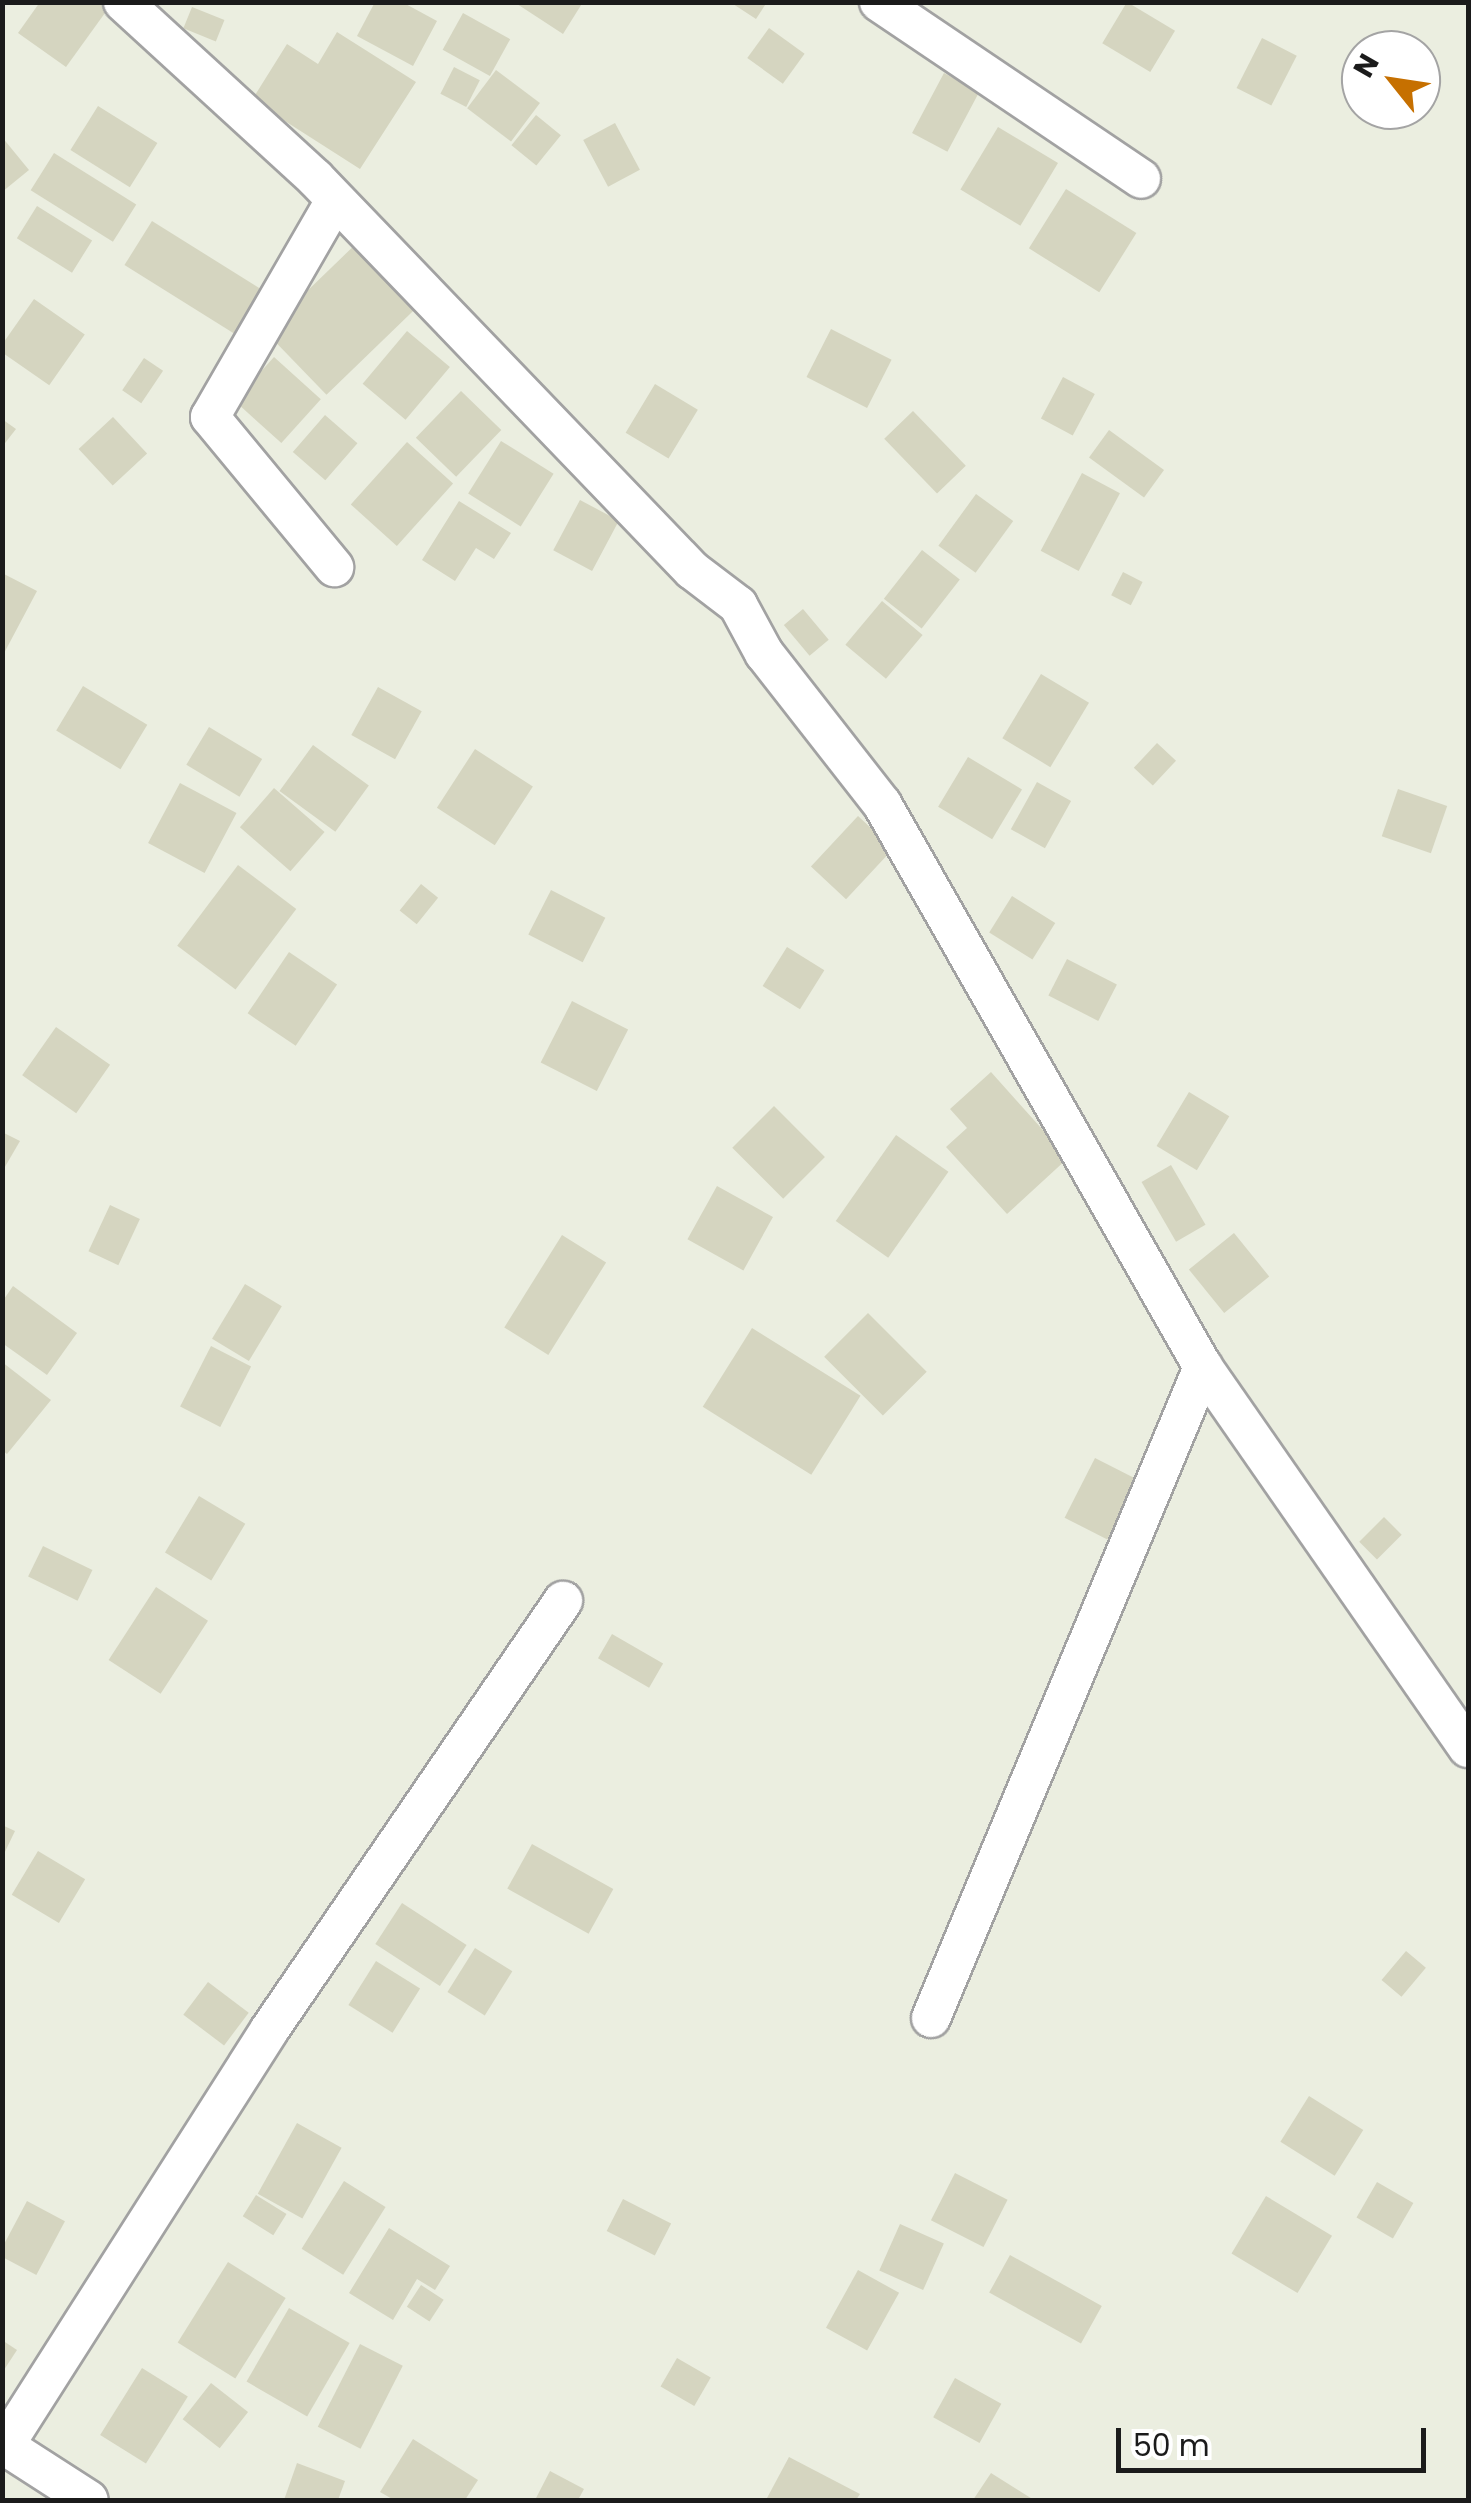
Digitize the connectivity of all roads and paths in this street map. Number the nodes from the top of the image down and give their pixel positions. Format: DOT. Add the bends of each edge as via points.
graph roads {
  1 [pos="123,2"];
  2 [pos="879,2"];
  3 [pos="1141,180"];
  4 [pos="333,204"];
  5 [pos="334,567"];
  6 [pos="1202,1367"];
  7 [pos="563,1600"];
  8 [pos="1468,1748"];
  9 [pos="931,2018"];
  10 [pos="4,2444"];
  11 [pos="89,2500"];
  1 -- 4 [label="street"];
  2 -- 3 [label="street"];
  4 -- 5 [label="street" via="210,416"];
  4 -- 6 [label="street" via="692,570 738,605 764,653 882,804"];
  6 -- 8 [label="street"];
  6 -- 9 [label="street"];
  7 -- 10 [label="street" via="270,2030"];
  10 -- 11 [label="street"];
}
